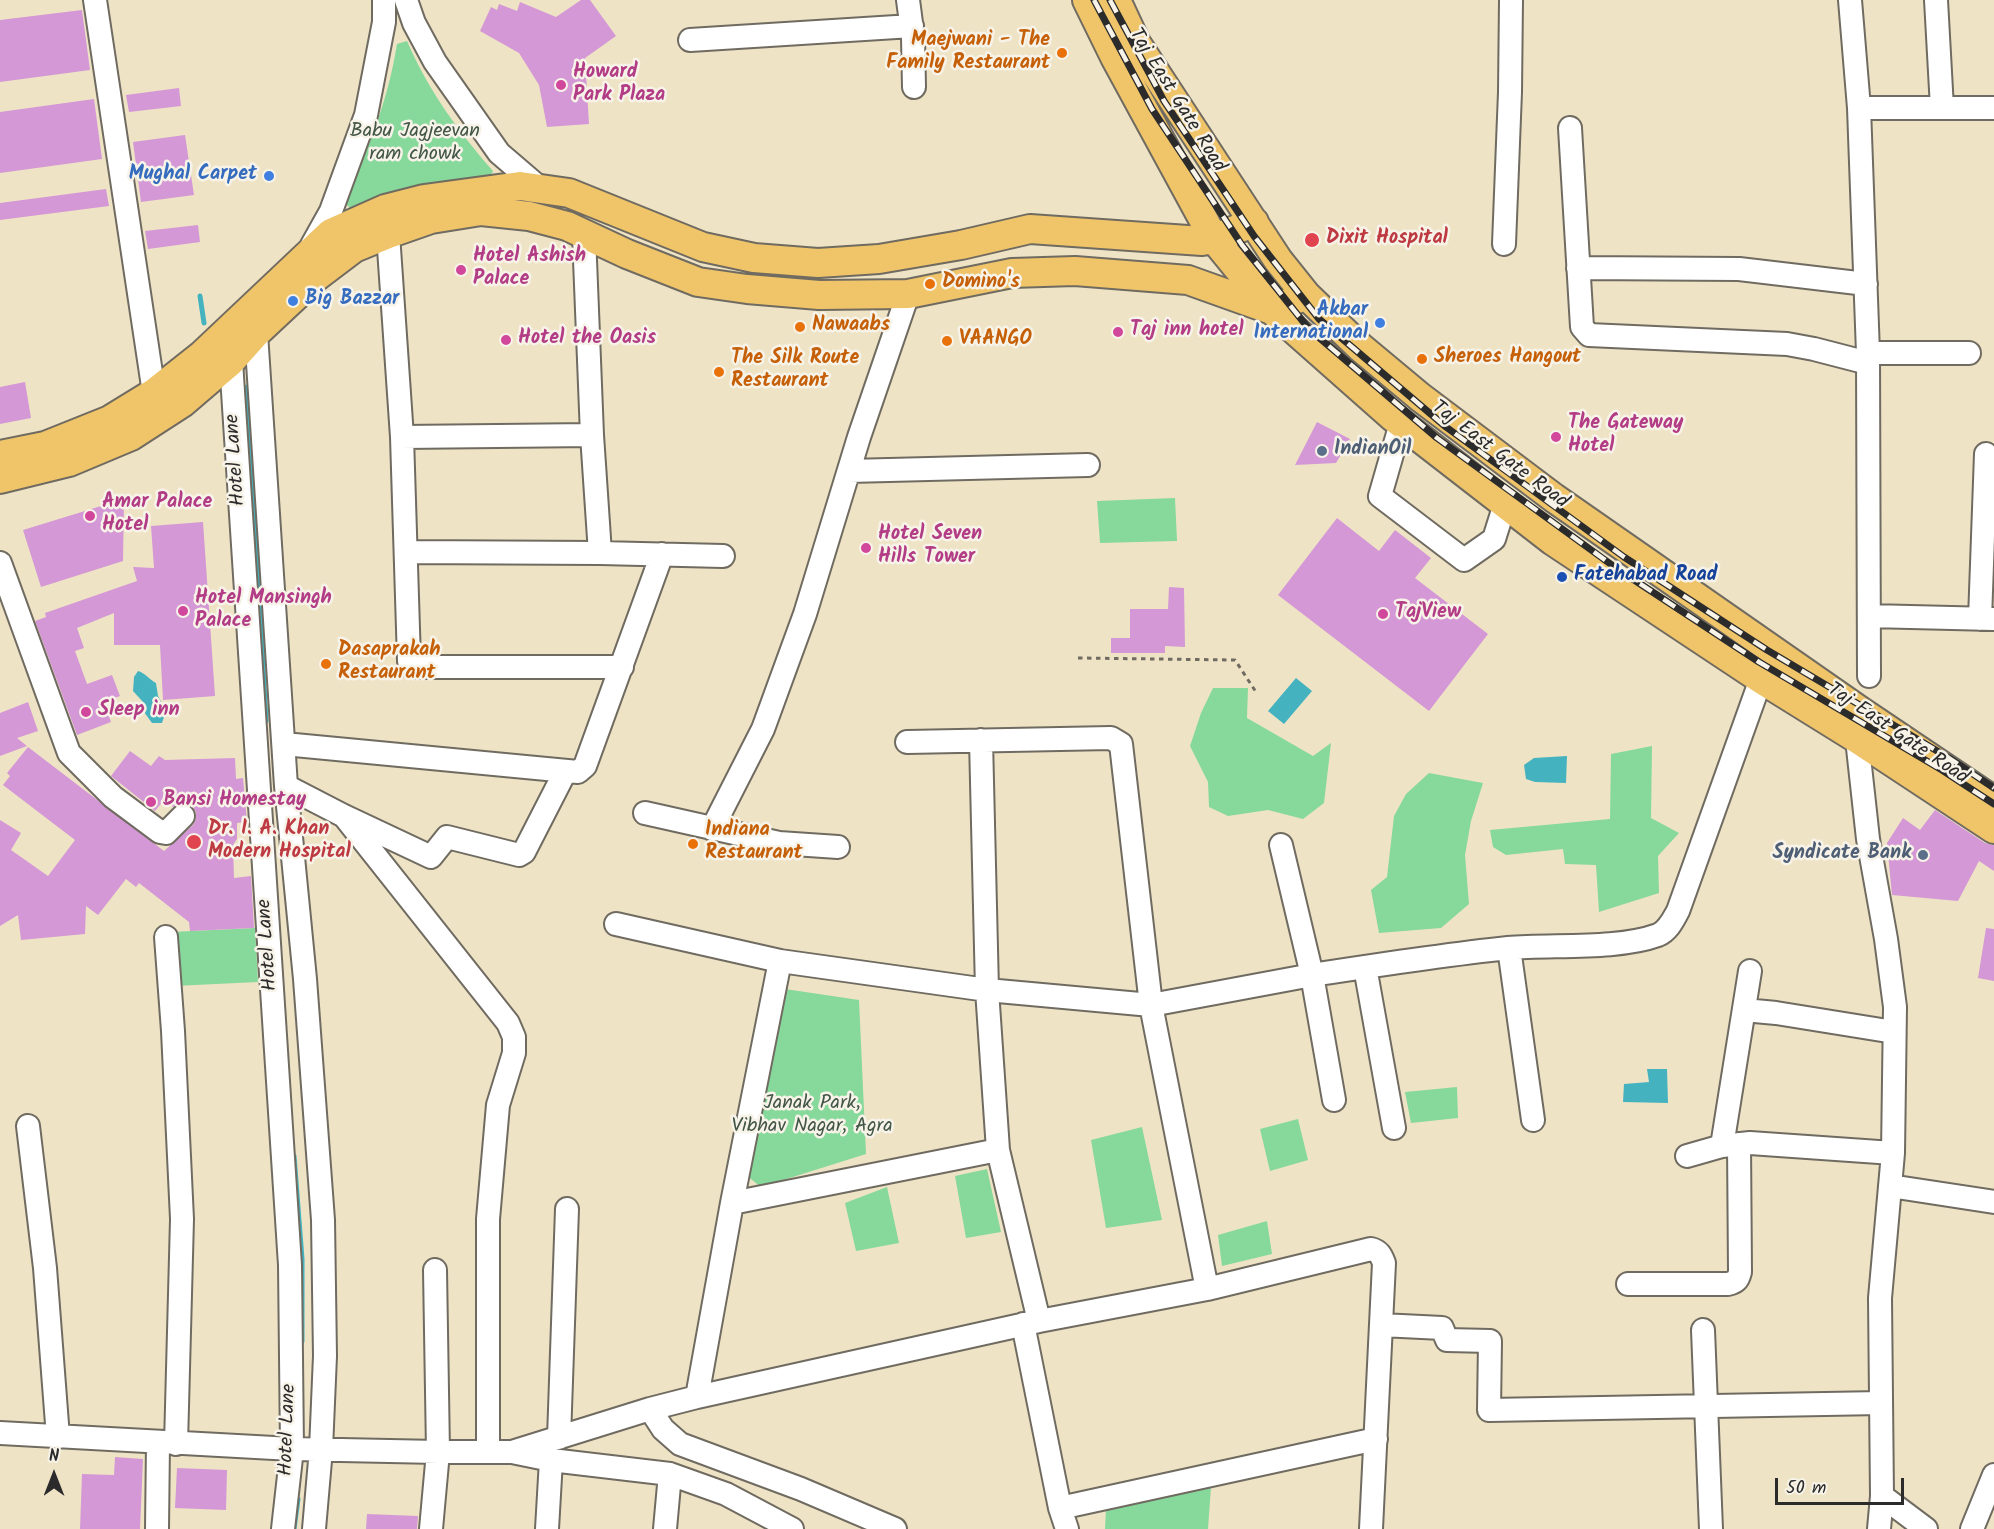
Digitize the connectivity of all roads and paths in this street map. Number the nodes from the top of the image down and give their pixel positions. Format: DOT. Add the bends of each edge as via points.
graph roads {
  1 [pos="95,0"];
  2 [pos="384,0"];
  3 [pos="406,0"];
  4 [pos="908,0"];
  5 [pos="1088,0"];
  6 [pos="1116,0"];
  7 [pos="1511,0"];
  8 [pos="1850,0"];
  9 [pos="1936,0"];
  10 [pos="912,26"];
  11 [pos="690,40"];
  12 [pos="914,87"];
  13 [pos="1859,108"];
  14 [pos="1942,108"];
  15 [pos="1994,108"];
  16 [pos="1570,128"];
  17 [pos="541,189"];
  18 [pos="1254,222"];
  19 [pos="388,234"];
  20 [pos="585,235"];
  21 [pos="1214,239"];
  22 [pos="1504,244"];
  23 [pos="307,254"];
  24 [pos="1578,268"];
  25 [pos="1866,284"];
  26 [pos="909,294"];
  27 [pos="1306,295"];
  28 [pos="1272,310"];
  29 [pos="256,333"];
  30 [pos="1970,353"];
  31 [pos="1868,358"];
  32 [pos="231,362"];
  33 [pos="154,393"];
  34 [pos="1401,423"];
  35 [pos="592,435"];
  36 [pos="402,437"];
  37 [pos="1986,454"];
  38 [pos="0,455"];
  39 [pos="1088,465"];
  40 [pos="849,471"];
  41 [pos="0,479"];
  42 [pos="1505,504"];
  43 [pos="406,552"];
  44 [pos="600,553"];
  45 [pos="662,554"];
  46 [pos="723,556"];
  47 [pos="0,563"];
  48 [pos="1869,616"];
  49 [pos="1987,619"];
  50 [pos="1078,658"];
  51 [pos="622,667"];
  52 [pos="1869,676"];
  53 [pos="1761,679"];
  54 [pos="280,688"];
  55 [pos="252,690"];
  56 [pos="1256,692"];
  57 [pos="1860,711"];
  58 [pos="1857,739"];
  59 [pos="981,740"];
  60 [pos="907,742"];
  61 [pos="284,744"];
  62 [pos="566,772"];
  63 [pos="286,786"];
  64 [pos="1994,801"];
  65 [pos="645,813"];
  66 [pos="183,816"];
  67 [pos="344,816"];
  68 [pos="712,829"];
  69 [pos="1994,829"];
  70 [pos="1281,845"];
  71 [pos="838,847"];
  72 [pos="616,924"];
  73 [pos="166,937"];
  74 [pos="1509,948"];
  75 [pos="780,960"];
  76 [pos="1365,967"];
  77 [pos="1750,971"];
  78 [pos="1312,975"];
  79 [pos="304,979"];
  80 [pos="271,983"];
  81 [pos="987,990"];
  82 [pos="1151,1005"];
  83 [pos="1744,1010"];
  84 [pos="1894,1032"];
  85 [pos="1334,1100"];
  86 [pos="1533,1120"];
  87 [pos="28,1126"];
  88 [pos="1394,1128"];
  89 [pos="1731,1145"];
  90 [pos="998,1150"];
  91 [pos="1893,1153"];
  92 [pos="1687,1156"];
  93 [pos="1890,1186"];
  94 [pos="1994,1202"];
  95 [pos="732,1203"];
  96 [pos="567,1209"];
  97 [pos="435,1270"];
  98 [pos="1628,1284"];
  99 [pos="1207,1289"];
  100 [pos="1031,1323"];
  101 [pos="1381,1325"];
  102 [pos="1703,1330"];
  103 [pos="697,1397"];
  104 [pos="1881,1403"];
  105 [pos="1707,1406"];
  106 [pos="650,1409"];
  107 [pos="0,1433"];
  108 [pos="58,1437"];
  109 [pos="559,1438"];
  110 [pos="1376,1439"];
  111 [pos="167,1443"];
  112 [pos="292,1449"];
  113 [pos="321,1449"];
  114 [pos="438,1452"];
  115 [pos="488,1452"];
  116 [pos="512,1452"];
  117 [pos="551,1460"];
  118 [pos="670,1474"];
  119 [pos="1994,1475"];
  120 [pos="1882,1496"];
  121 [pos="1063,1519"];
  122 [pos="778,1526"];
  123 [pos="156,1529"];
  124 [pos="283,1529"];
  125 [pos="314,1529"];
  126 [pos="431,1529"];
  127 [pos="547,1529"];
  128 [pos="665,1529"];
  129 [pos="895,1529"];
  130 [pos="1371,1529"];
  131 [pos="1711,1529"];
  132 [pos="1879,1529"];
  133 [pos="1926,1529"];
  134 [pos="1972,1529"];
  1 -- 33 [label="street"];
  2 -- 23 [label="street" via="384,22 366,115 331,211"];
  3 -- 17 [label="street" via="435,62 499,153"];
  4 -- 10 [label="street"];
  5 -- 21 [label="main road"];
  6 -- 18 [label="main road, Taj East Gate Road" via="1136,43"];
  7 -- 22 [label="street"];
  8 -- 13 [label="street"];
  9 -- 14 [label="street"];
  10 -- 11 [label="street"];
  10 -- 12 [label="street"];
  13 -- 14 [label="street"];
  13 -- 25 [label="street"];
  14 -- 15 [label="street"];
  16 -- 24 [label="street"];
  17 -- 21 [label="main road" via="569,194 703,247 754,258 818,263 879,259 1030,229"];
  17 -- 23 [label="main road" via="520,186 424,199 385,209 331,233"];
  18 -- 21 [label="main road"];
  18 -- 27 [label="main road, Taj East Gate Road"];
  19 -- 20 [label="main road" via="431,219 481,211 529,216"];
  19 -- 29 [label="main road" via="354,248 317,276"];
  19 -- 36 [label="street"];
  20 -- 26 [label="main road" via="698,282 819,295"];
  20 -- 35 [label="street"];
  21 -- 28 [label="main road"];
  23 -- 33 [label="main road" via="202,355"];
  24 -- 25 [label="street" via="1739,269"];
  24 -- 31 [label="street" via="1582,327 1589,335 1787,344"];
  25 -- 31 [label="street"];
  26 -- 28 [label="main road" via="1012,273 1075,271 1188,280"];
  26 -- 40 [label="street"];
  27 -- 28 [label="main road"];
  27 -- 57 [label="main road, Taj East Gate Road" via="1420,397 1545,491"];
  28 -- 34 [label="main road"];
  29 -- 32 [label="main road"];
  29 -- 54 [label="street, Hotel Lane"];
  30 -- 31 [label="street"];
  31 -- 48 [label="street"];
  32 -- 41 [label="main road" via="182,403 131,436 69,462"];
  32 -- 55 [label="street, Hotel Lane"];
  33 -- 38 [label="main road" via="110,420 45,446"];
  34 -- 42 [label="main road"];
  34 -- 42 [label="street" via="1380,496 1464,560 1494,539"];
  35 -- 36 [label="street"];
  35 -- 44 [label="street"];
  36 -- 43 [label="street"];
  37 -- 49 [label="street"];
  39 -- 40 [label="street"];
  40 -- 68 [label="street" via="805,614 762,729"];
  42 -- 53 [label="main road" via="1553,542"];
  43 -- 44 [label="street"];
  43 -- 51 [label="street" via="411,667"];
  44 -- 45 [label="street"];
  45 -- 46 [label="street"];
  45 -- 51 [label="street"];
  47 -- 66 [label="street" via="69,753 112,797 160,832 172,830"];
  48 -- 49 [label="street"];
  48 -- 52 [label="street"];
  50 -- 56 [label="path" via="1234,660"];
  51 -- 62 [label="street" via="585,766 578,772"];
  53 -- 58 [label="main road"];
  53 -- 74 [label="street" via="1678,911 1662,934 1618,943"];
  54 -- 55 [label="street"];
  54 -- 61 [label="street, Hotel Lane"];
  55 -- 80 [label="street, Hotel Lane"];
  57 -- 58 [label="street"];
  57 -- 64 [label="main road, Taj East Gate Road"];
  58 -- 69 [label="main road"];
  58 -- 84 [label="street" via="1868,839 1892,980"];
  59 -- 60 [label="street"];
  59 -- 81 [label="street"];
  59 -- 82 [label="street" via="1111,738 1121,744"];
  61 -- 62 [label="street"];
  61 -- 63 [label="street, Hotel Lane"];
  62 -- 67 [label="street" via="519,855 447,837 431,857"];
  63 -- 67 [label="street"];
  63 -- 79 [label="street, Hotel Lane"];
  65 -- 68 [label="street"];
  67 -- 115 [label="street" via="508,1023 514,1037 512,1063 498,1105 488,1219"];
  68 -- 71 [label="street" via="779,843"];
  70 -- 78 [label="street"];
  72 -- 75 [label="street"];
  73 -- 111 [label="street" via="182,1219"];
  74 -- 76 [label="street"];
  74 -- 86 [label="street"];
  75 -- 81 [label="street"];
  75 -- 95 [label="street"];
  76 -- 78 [label="street"];
  76 -- 88 [label="street"];
  77 -- 83 [label="street"];
  78 -- 82 [label="street"];
  78 -- 85 [label="street"];
  79 -- 80 [label="street"];
  79 -- 113 [label="street, Hotel Lane" via="323,1220 325,1356"];
  80 -- 112 [label="street, Hotel Lane" via="290,1265"];
  81 -- 82 [label="street"];
  81 -- 90 [label="street"];
  82 -- 99 [label="street"];
  83 -- 84 [label="street"];
  83 -- 89 [label="street"];
  84 -- 91 [label="street"];
  87 -- 108 [label="street" via="45,1268"];
  89 -- 91 [label="street" via="1772,1143"];
  89 -- 92 [label="street"];
  89 -- 98 [label="street" via="1738,1279 1728,1284"];
  90 -- 95 [label="street"];
  90 -- 100 [label="street"];
  91 -- 93 [label="street"];
  93 -- 94 [label="street"];
  93 -- 104 [label="street" via="1880,1298"];
  95 -- 103 [label="street"];
  96 -- 109 [label="street"];
  97 -- 114 [label="street"];
  99 -- 100 [label="street"];
  99 -- 101 [label="street" via="1371,1249 1382,1256 1384,1263"];
  100 -- 103 [label="street"];
  100 -- 121 [label="street"];
  101 -- 105 [label="street" via="1442,1328 1447,1340 1490,1341 1489,1410"];
  101 -- 110 [label="street"];
  102 -- 105 [label="street"];
  103 -- 106 [label="street"];
  104 -- 105 [label="street"];
  104 -- 120 [label="street"];
  105 -- 131 [label="street"];
  106 -- 109 [label="street"];
  106 -- 129 [label="street" via="663,1429 680,1444"];
  107 -- 108 [label="street"];
  108 -- 111 [label="street"];
  109 -- 116 [label="street"];
  110 -- 121 [label="street"];
  110 -- 130 [label="street"];
  111 -- 112 [label="street"];
  111 -- 123 [label="street"];
  112 -- 113 [label="street"];
  112 -- 124 [label="street, Hotel Lane"];
  113 -- 114 [label="street"];
  113 -- 125 [label="street, Hotel Lane"];
  114 -- 115 [label="street"];
  114 -- 126 [label="street"];
  115 -- 116 [label="street"];
  116 -- 117 [label="street"];
  117 -- 118 [label="street"];
  117 -- 127 [label="street"];
  118 -- 122 [label="street" via="726,1494"];
  118 -- 128 [label="street"];
  119 -- 134 [label="street"];
  120 -- 132 [label="street"];
  120 -- 133 [label="street"];
}
